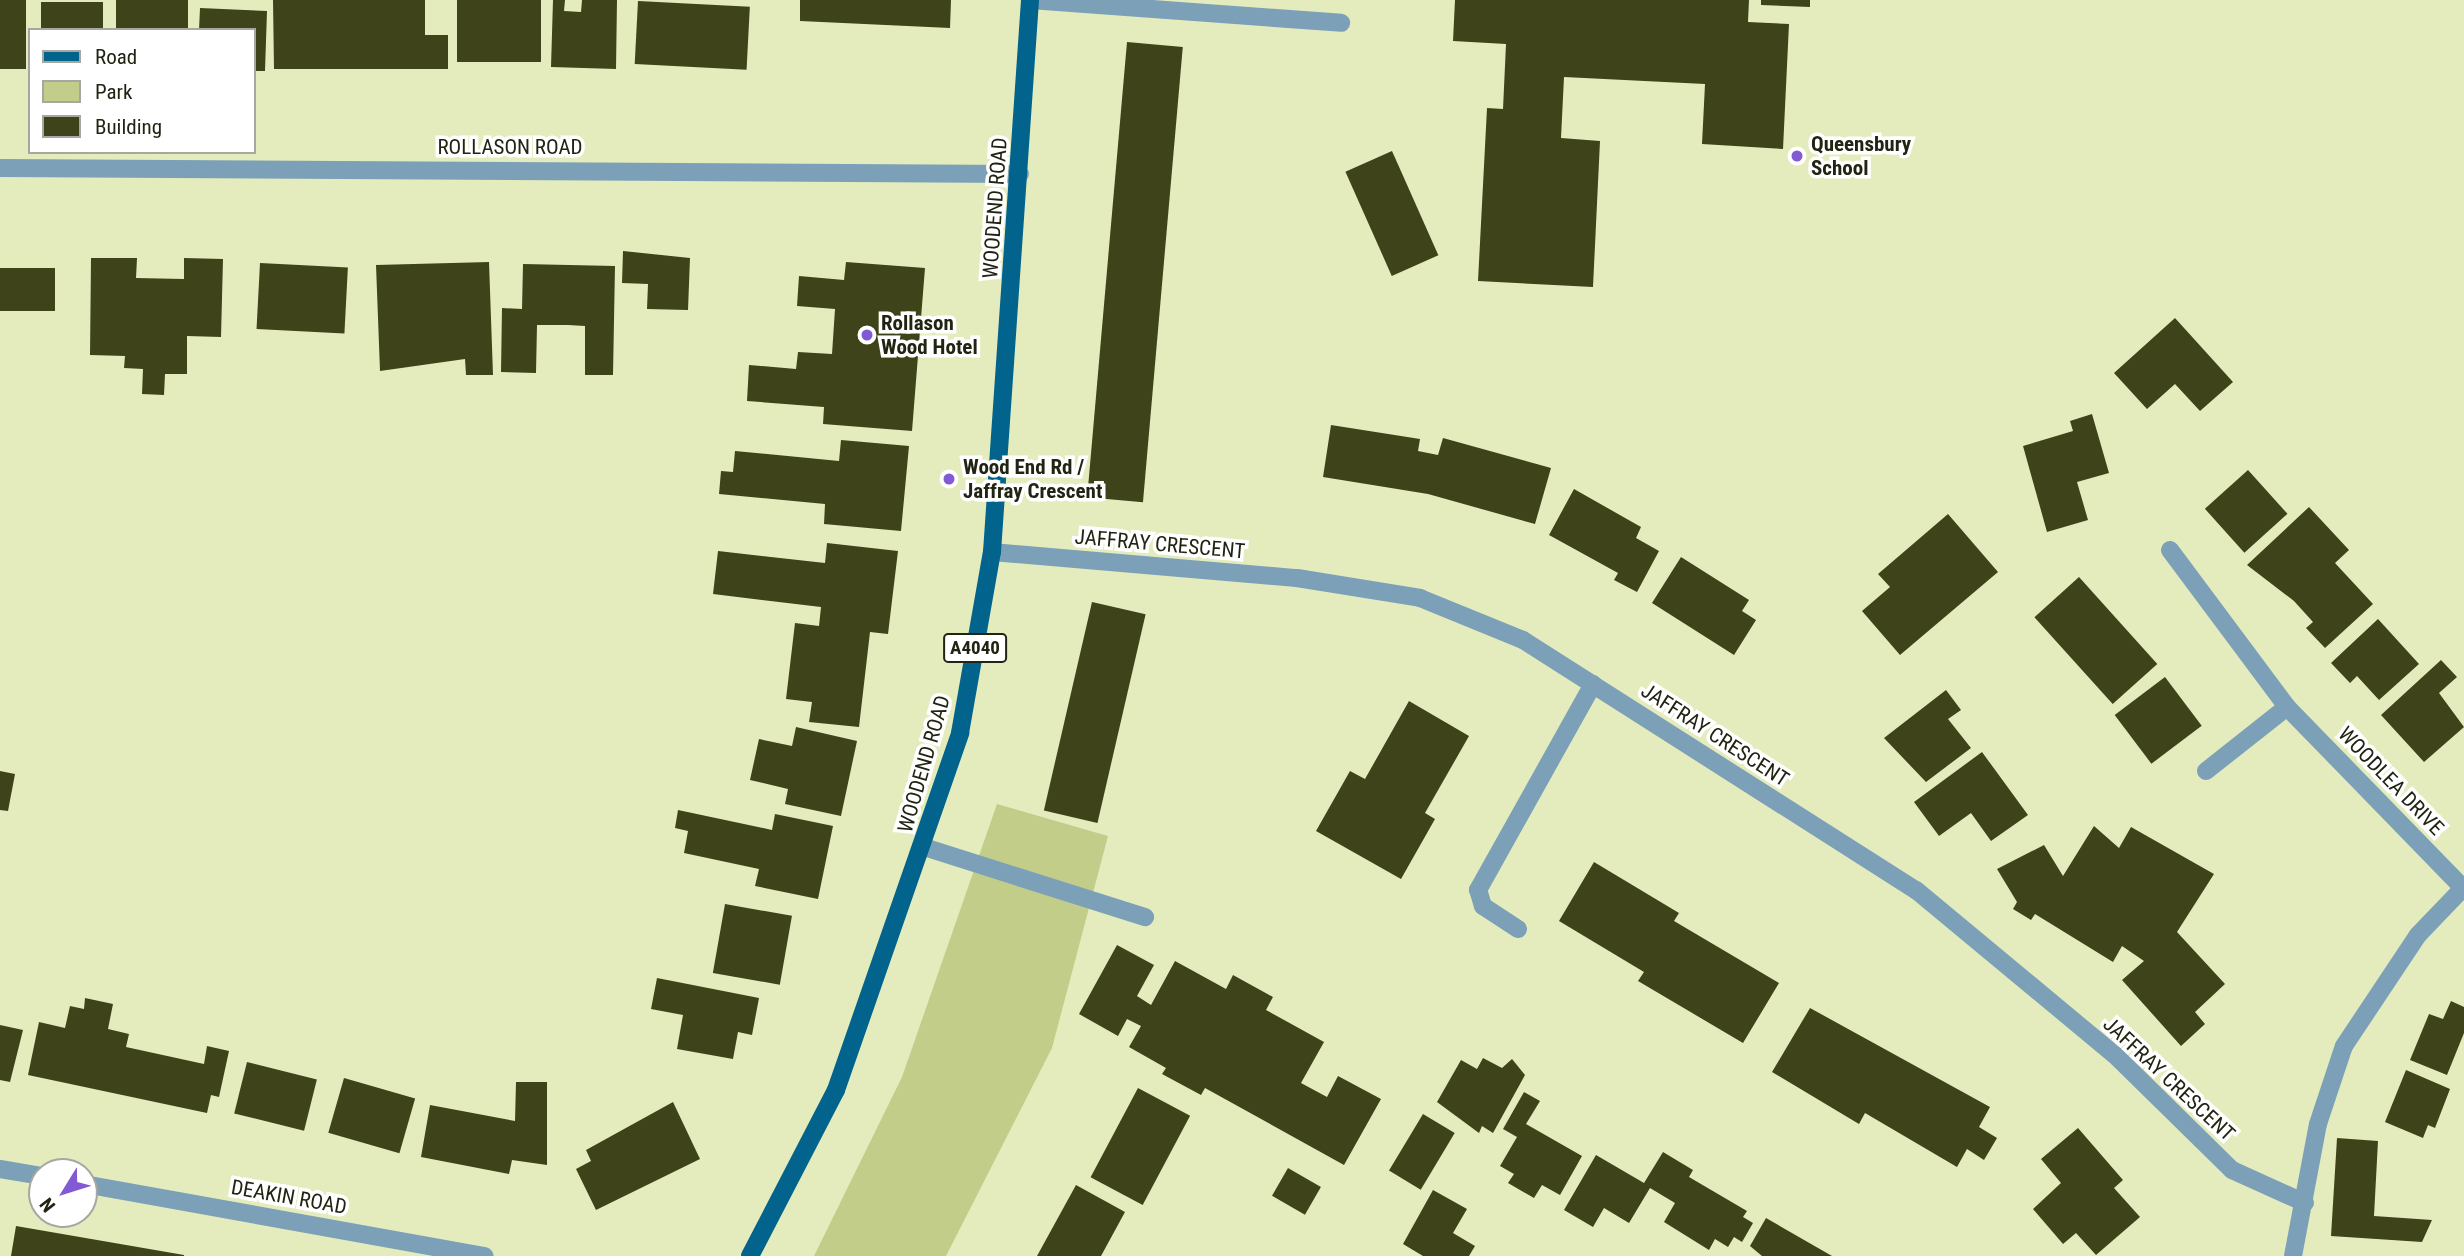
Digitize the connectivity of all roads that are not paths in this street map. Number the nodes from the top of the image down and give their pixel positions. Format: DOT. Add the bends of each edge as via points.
graph roads {
  1 [pos="1030,0"];
  2 [pos="1341,23"];
  3 [pos="0,168"];
  4 [pos="1020,174"];
  5 [pos="2170,550"];
  6 [pos="992,552"];
  7 [pos="1593,684"];
  8 [pos="2287,707"];
  9 [pos="2206,771"];
  10 [pos="924,847"];
  11 [pos="2464,887"];
  12 [pos="1145,917"];
  13 [pos="1518,929"];
  14 [pos="0,1168"];
  15 [pos="28,1173"];
  16 [pos="98,1187"];
  17 [pos="2305,1203"];
  18 [pos="485,1256"];
  19 [pos="750,1256"];
  20 [pos="2293,1256"];
  1 -- 2 [label="street"];
  1 -- 4 [label="main road, WOODEND ROAD / A4040"];
  3 -- 4 [label="street, ROLLASON ROAD"];
  4 -- 6 [label="main road, WOODEND ROAD / A4040"];
  5 -- 8 [label="street, WOODLEA DRIVE"];
  6 -- 7 [label="street, JAFFRAY CRESCENT" via="1297,578 1420,598 1523,640"];
  6 -- 10 [label="main road, WOODEND ROAD / A4040" via="960,733"];
  7 -- 13 [label="street" via="1478,890 1483,906"];
  7 -- 17 [label="street, JAFFRAY CRESCENT" via="1916,890 2118,1058 2232,1170"];
  8 -- 9 [label="street"];
  8 -- 11 [label="street, WOODLEA DRIVE"];
  10 -- 12 [label="street"];
  10 -- 19 [label="main road, WOODEND ROAD / A4040" via="836,1090"];
  11 -- 17 [label="street" via="2418,935 2344,1045 2318,1124"];
  14 -- 15 [label="street"];
  16 -- 18 [label="street, DEAKIN ROAD"];
  17 -- 20 [label="street"];
}
